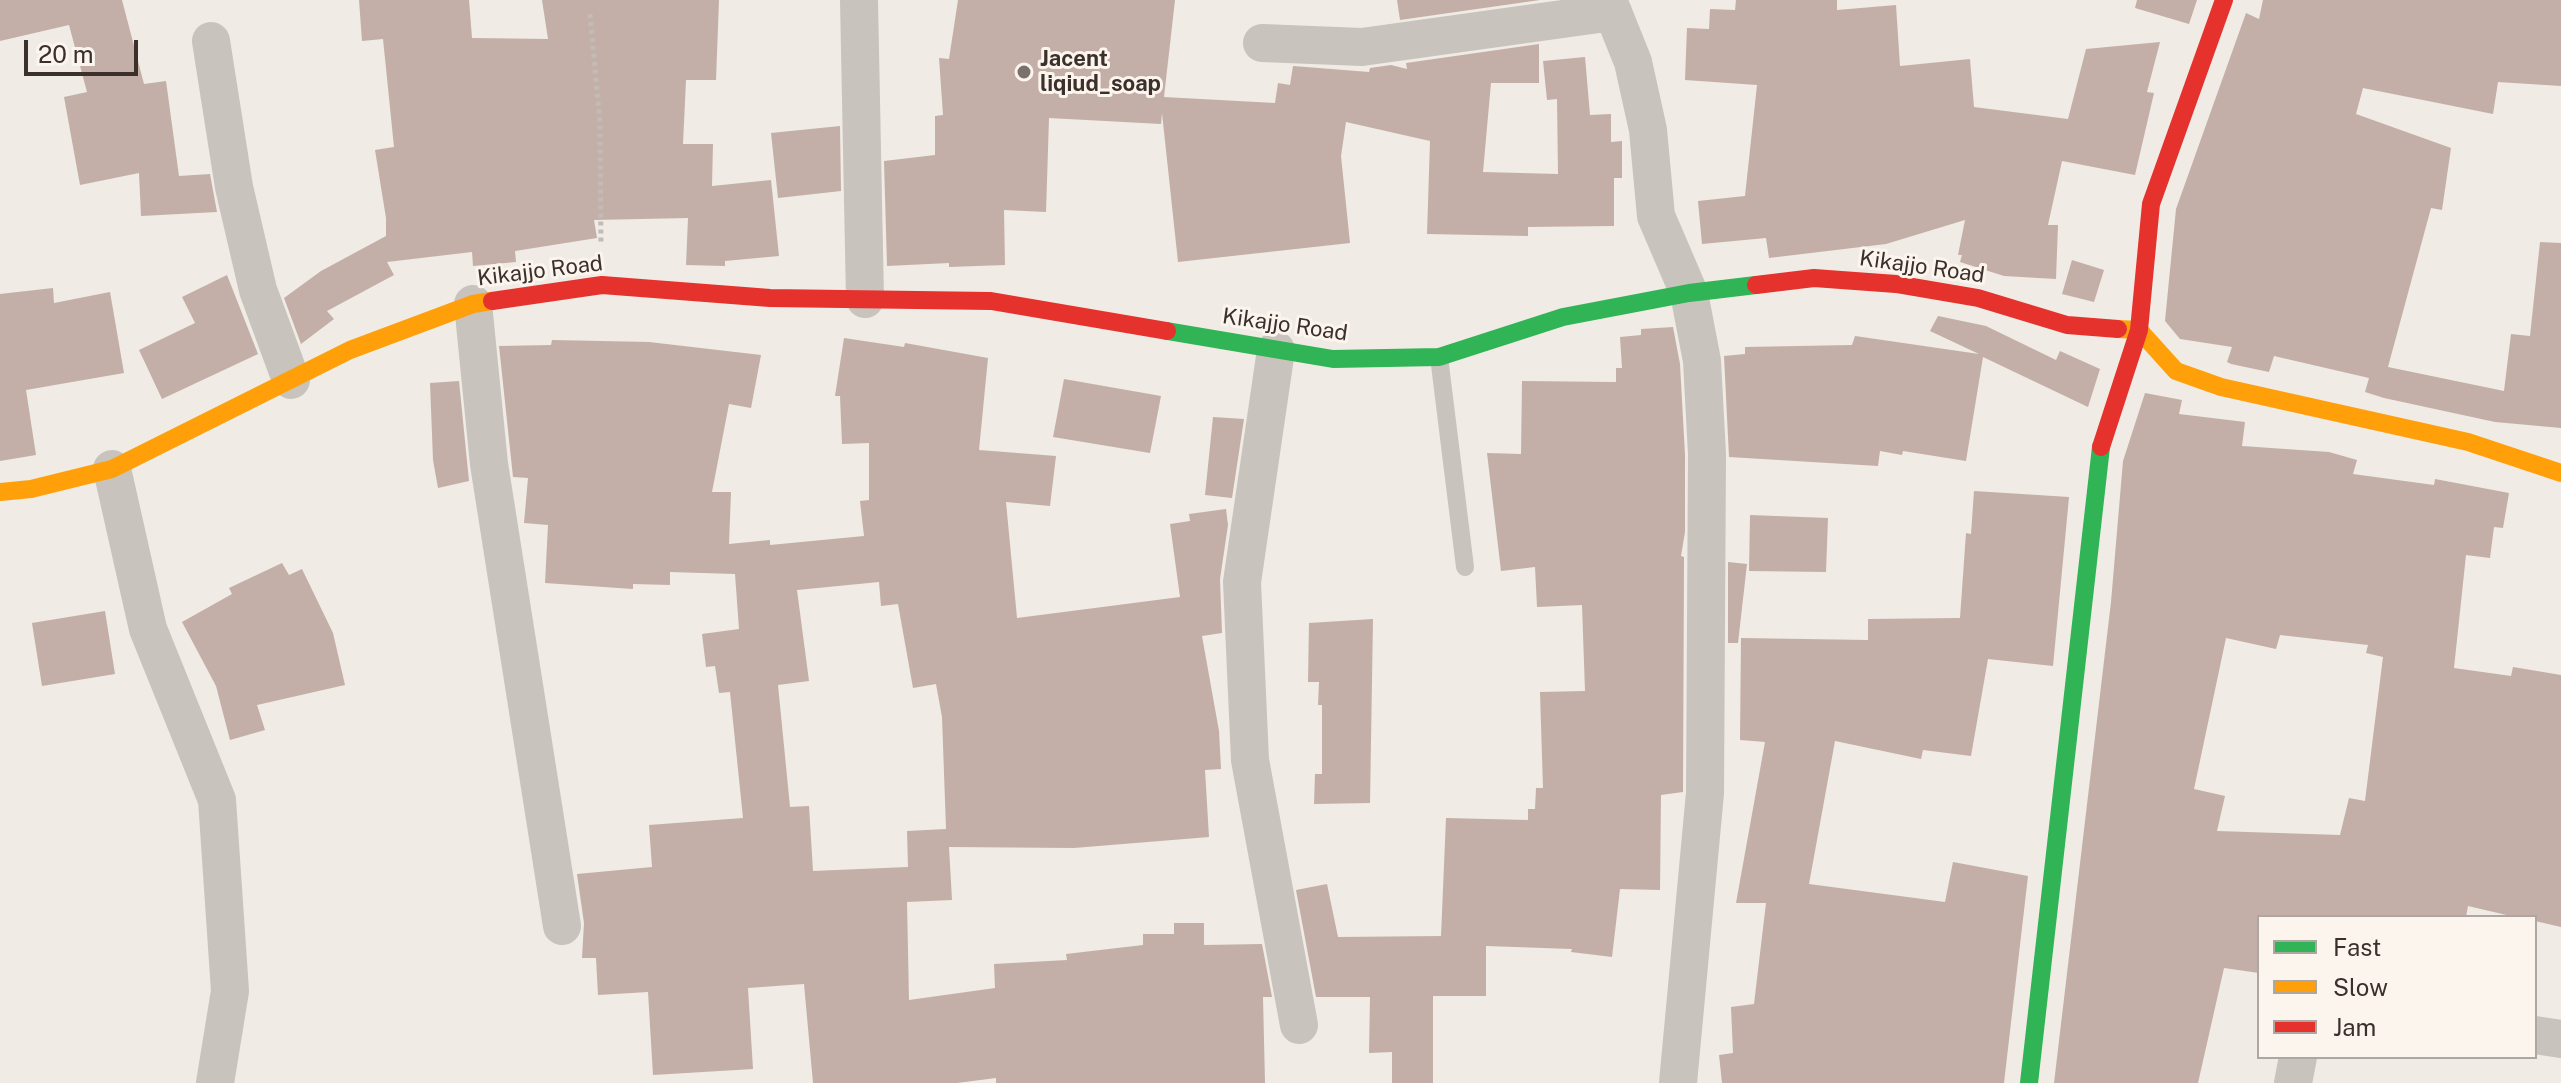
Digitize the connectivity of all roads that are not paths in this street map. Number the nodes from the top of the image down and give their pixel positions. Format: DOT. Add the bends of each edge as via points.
graph roads {
  1 [pos="859,0"];
  2 [pos="2224,0"];
  3 [pos="1610,6"];
  4 [pos="211,41"];
  5 [pos="1262,43"];
  6 [pos="1689,293"];
  7 [pos="865,299"];
  8 [pos="473,304"];
  9 [pos="2139,330"];
  10 [pos="1276,350"];
  11 [pos="1439,357"];
  12 [pos="291,380"];
  13 [pos="112,469"];
  14 [pos="2561,473"];
  15 [pos="0,492"];
  16 [pos="1465,567"];
  17 [pos="562,926"];
  18 [pos="1299,1025"];
  19 [pos="2537,1035"];
  20 [pos="2561,1039"];
  21 [pos="2298,1059"];
  22 [pos="215,1083"];
  23 [pos="1678,1083"];
  24 [pos="2029,1083"];
  25 [pos="2293,1083"];
  1 -- 7 [label="street"];
  2 -- 9 [label="street" via="2151,204"];
  3 -- 5 [label="street" via="1362,47"];
  3 -- 6 [label="street" via="1633,62 1656,216"];
  4 -- 12 [label="street" via="234,187 258,290"];
  6 -- 9 [label="street, Kikajjo Road" via="1814,278 1896,284 1978,298 2067,325"];
  6 -- 11 [label="street, Kikajjo Road" via="1563,317"];
  6 -- 23 [label="street" via="1702,361 1707,454 1705,793"];
  7 -- 8 [label="street, Kikajjo Road" via="770,298 602,285"];
  7 -- 10 [label="street, Kikajjo Road" via="991,301"];
  8 -- 12 [label="street, Kikajjo Road" via="350,350"];
  8 -- 17 [label="street" via="489,464"];
  9 -- 14 [label="street" via="2176,371 2221,387 2468,442"];
  9 -- 24 [label="street" via="2098,456"];
  10 -- 11 [label="street, Kikajjo Road" via="1333,359"];
  10 -- 18 [label="street" via="1242,582 1250,760"];
  11 -- 16 [label="lane"];
  12 -- 13 [label="street, Kikajjo Road"];
  13 -- 15 [label="street, Kikajjo Road"];
  13 -- 22 [label="street" via="148,629 217,800 230,991"];
  19 -- 20 [label="street"];
  21 -- 25 [label="street"];
}
